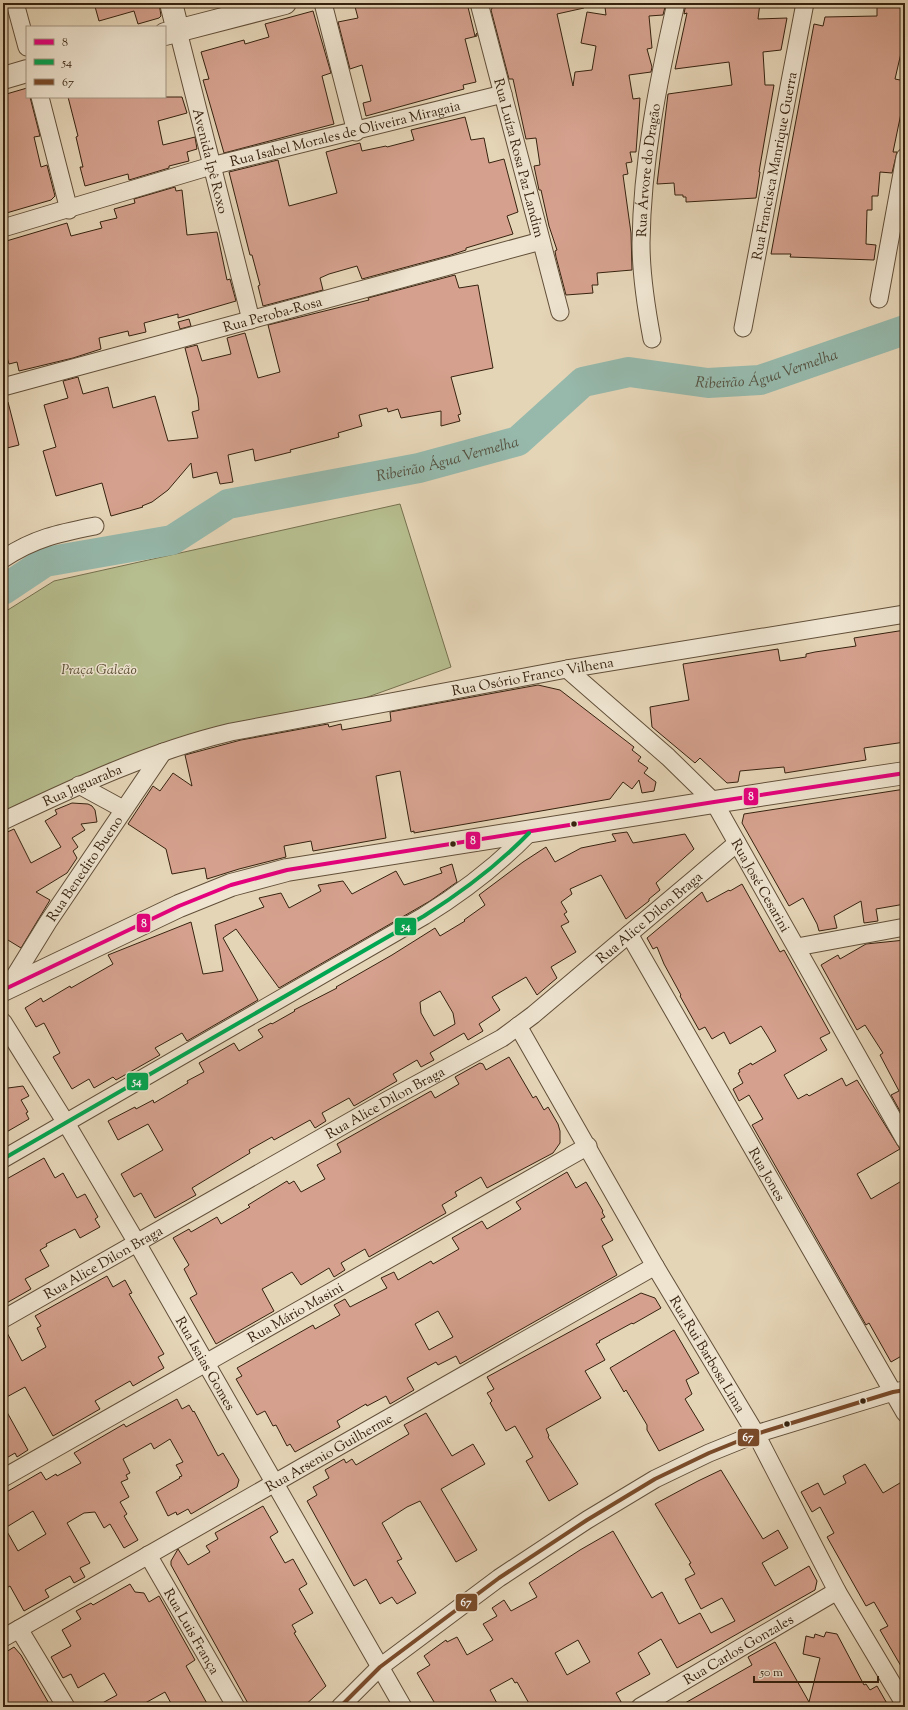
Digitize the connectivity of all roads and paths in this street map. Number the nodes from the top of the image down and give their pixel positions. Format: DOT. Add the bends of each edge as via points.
graph roads {
  1 [pos="15,3"];
  2 [pos="170,3"];
  3 [pos="285,3"];
  4 [pos="323,3"];
  5 [pos="479,3"];
  6 [pos="676,3"];
  7 [pos="805,3"];
  8 [pos="171,32"];
  9 [pos="26,43"];
  10 [pos="26,71"];
  11 [pos="3,78"];
  12 [pos="503,94"];
  13 [pos="40,98"];
  14 [pos="356,132"];
  15 [pos="905,157"];
  16 [pos="211,166"];
  17 [pos="69,210"];
  18 [pos="3,228"];
  19 [pos="541,241"];
  20 [pos="880,299"];
  21 [pos="560,312"];
  22 [pos="251,320"];
  23 [pos="742,328"];
  24 [pos="652,339"];
  25 [pos="3,387"];
  26 [pos="95,526"];
  27 [pos="3,559"];
  28 [pos="905,614"];
  29 [pos="567,669"];
  30 [pos="162,752"];
  31 [pos="905,773"];
  32 [pos="79,784"];
  33 [pos="714,802"];
  34 [pos="123,809"];
  35 [pos="3,821"];
  36 [pos="530,832"];
  37 [pos="737,843"];
  38 [pos="905,927"];
  39 [pos="629,934"];
  40 [pos="797,947"];
  41 [pos="6,988"];
  42 [pos="3,1022"];
  43 [pos="518,1026"];
  44 [pos="66,1123"];
  45 [pos="905,1140"];
  46 [pos="588,1146"];
  47 [pos="3,1159"];
  48 [pos="137,1243"];
  49 [pos="655,1266"];
  50 [pos="3,1318"];
  51 [pos="206,1363"];
  52 [pos="899,1391"];
  53 [pos="905,1413"];
  54 [pos="756,1434"];
  55 [pos="3,1478"];
  56 [pos="274,1484"];
  57 [pos="148,1555"];
  58 [pos="837,1591"];
  59 [pos="19,1629"];
  60 [pos="3,1638"];
  61 [pos="380,1667"];
  62 [pos="905,1705"];
  63 [pos="66,1707"];
  64 [pos="236,1707"];
  65 [pos="340,1707"];
  66 [pos="403,1707"];
  67 [pos="640,1707"];
  1 -- 9 [label="street"];
  2 -- 8 [label="street, Avenida Ipê Roxo"];
  3 -- 8 [label="street"];
  4 -- 14 [label="street"];
  5 -- 12 [label="street, Rua Luíza Rosa Paz Landim"];
  6 -- 24 [label="street, Rua Árvore do Dragão" via="654,106 645,174 641,243 644,297"];
  7 -- 23 [label="street, Rua Francisca Manrique Guerra"];
  8 -- 16 [label="street, Avenida Ipê Roxo"];
  10 -- 11 [label="street"];
  12 -- 14 [label="street, Rua Isabel Morales de Oliveira Miragaia"];
  12 -- 19 [label="street, Rua Luíza Rosa Paz Landim"];
  13 -- 17 [label="street"];
  14 -- 16 [label="street, Rua Isabel Morales de Oliveira Miragaia"];
  15 -- 20 [label="street"];
  16 -- 17 [label="street, Rua Isabel Morales de Oliveira Miragaia"];
  16 -- 22 [label="street, Avenida Ipê Roxo"];
  17 -- 18 [label="street, Rua Isabel Morales de Oliveira Miragaia"];
  19 -- 21 [label="street, Rua Luíza Rosa Paz Landim"];
  19 -- 22 [label="street, Rua Peroba-Rosa"];
  22 -- 25 [label="street, Rua Peroba-Rosa"];
  26 -- 27 [label="street" via="42,538 20,547"];
  28 -- 29 [label="street, Rua Osório Franco Vilhena"];
  29 -- 30 [label="street, Rua Osório Franco Vilhena" via="232,732"];
  29 -- 33 [label="street, Rua José Cesarini" via="668,757"];
  30 -- 32 [label="street, Rua Jaguaraba"];
  30 -- 34 [label="street, Rua Benedito Bueno" via="146,779"];
  31 -- 33 [label="street"];
  32 -- 34 [label="street"];
  32 -- 35 [label="street, Rua Jaguaraba"];
  33 -- 36 [label="street"];
  33 -- 37 [label="street, Rua José Cesarini"];
  34 -- 41 [label="street, Rua Benedito Bueno"];
  36 -- 41 [label="street" via="287,870 231,885 179,906"];
  36 -- 44 [label="street" via="490,870 424,916"];
  37 -- 39 [label="street, Rua Alice Dilon Braga"];
  37 -- 40 [label="street, Rua José Cesarini"];
  38 -- 40 [label="street"];
  39 -- 43 [label="street, Rua Alice Dilon Braga"];
  39 -- 52 [label="street, Rua Jones"];
  40 -- 45 [label="street, Rua José Cesarini"];
  42 -- 44 [label="street, Rua Isaias Gomes"];
  43 -- 46 [label="street, Rua Rui Barbosa Lima"];
  43 -- 48 [label="street, Rua Alice Dilon Braga" via="502,1038"];
  44 -- 47 [label="street"];
  44 -- 48 [label="street, Rua Isaias Gomes"];
  46 -- 49 [label="street, Rua Rui Barbosa Lima"];
  46 -- 51 [label="street, Rua Mário Masini"];
  48 -- 50 [label="street, Rua Alice Dilon Braga"];
  48 -- 51 [label="street, Rua Isaias Gomes"];
  49 -- 54 [label="street, Rua Rui Barbosa Lima"];
  49 -- 56 [label="street, Rua Arsenio Guilherme"];
  51 -- 55 [label="street, Rua Mário Masini"];
  51 -- 56 [label="street, Rua Isaias Gomes"];
  52 -- 53 [label="street, Rua Jones"];
  52 -- 54 [label="street"];
  54 -- 58 [label="street, Rua Rui Barbosa Lima"];
  54 -- 61 [label="street" via="655,1479 586,1520 499,1578"];
  56 -- 57 [label="street, Rua Arsenio Guilherme"];
  56 -- 61 [label="street, Rua Isaias Gomes"];
  57 -- 59 [label="street, Rua Arsenio Guilherme"];
  57 -- 64 [label="street, Rua Luis França"];
  58 -- 62 [label="street, Rua Rui Barbosa Lima"];
  58 -- 67 [label="street, Rua Carlos Gonzales"];
  59 -- 60 [label="street, Rua Arsenio Guilherme"];
  59 -- 63 [label="street"];
  61 -- 65 [label="street"];
  61 -- 66 [label="street, Rua Isaias Gomes"];
}
